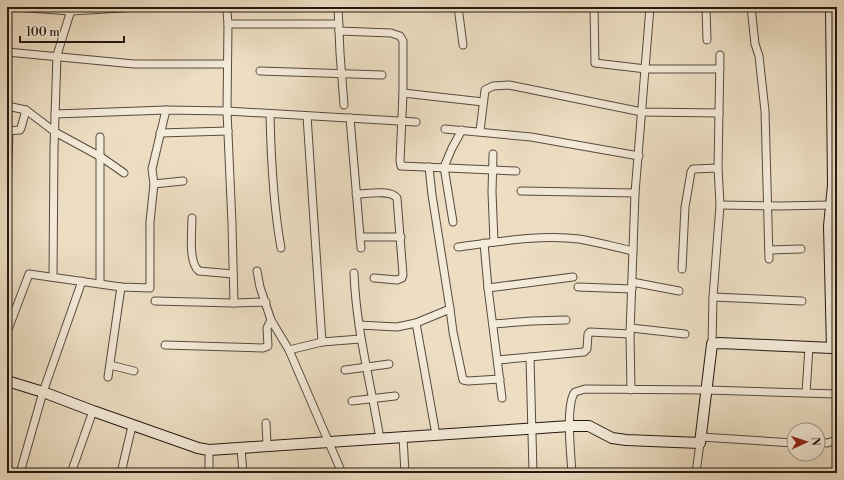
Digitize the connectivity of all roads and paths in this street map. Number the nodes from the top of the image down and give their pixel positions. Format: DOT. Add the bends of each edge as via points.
graph roads {
  1 [pos="14,7"];
  2 [pos="139,7"];
  3 [pos="224,7"];
  4 [pos="338,7"];
  5 [pos="458,7"];
  6 [pos="594,7"];
  7 [pos="650,7"];
  8 [pos="706,7"];
  9 [pos="750,7"];
  10 [pos="831,7"];
  11 [pos="71,9"];
  12 [pos="228,24"];
  13 [pos="339,27"];
  14 [pos="707,40"];
  15 [pos="463,45"];
  16 [pos="7,52"];
  17 [pos="57,55"];
  18 [pos="720,55"];
  19 [pos="227,64"];
  20 [pos="646,69"];
  21 [pos="720,69"];
  22 [pos="260,70"];
  23 [pos="342,74"];
  24 [pos="382,75"];
  25 [pos="403,93"];
  26 [pos="483,102"];
  27 [pos="344,105"];
  28 [pos="7,106"];
  29 [pos="26,110"];
  30 [pos="166,110"];
  31 [pos="227,111"];
  32 [pos="642,112"];
  33 [pos="719,113"];
  34 [pos="56,114"];
  35 [pos="270,114"];
  36 [pos="306,116"];
  37 [pos="350,118"];
  38 [pos="402,122"];
  39 [pos="416,122"];
  40 [pos="446,129"];
  41 [pos="462,130"];
  42 [pos="8,131"];
  43 [pos="228,131"];
  44 [pos="480,131"];
  45 [pos="55,132"];
  46 [pos="160,134"];
  47 [pos="100,137"];
  48 [pos="493,154"];
  49 [pos="639,156"];
  50 [pos="101,157"];
  51 [pos="429,167"];
  52 [pos="444,167"];
  53 [pos="718,168"];
  54 [pos="492,170"];
  55 [pos="516,171"];
  56 [pos="124,173"];
  57 [pos="7,178"];
  58 [pos="183,181"];
  59 [pos="154,184"];
  60 [pos="835,185"];
  61 [pos="521,191"];
  62 [pos="7,192"];
  63 [pos="635,193"];
  64 [pos="356,194"];
  65 [pos="720,205"];
  66 [pos="830,205"];
  67 [pos="766,206"];
  68 [pos="192,218"];
  69 [pos="453,222"];
  70 [pos="360,237"];
  71 [pos="401,237"];
  72 [pos="494,242"];
  73 [pos="484,243"];
  74 [pos="458,247"];
  75 [pos="281,248"];
  76 [pos="361,248"];
  77 [pos="801,249"];
  78 [pos="768,250"];
  79 [pos="633,251"];
  80 [pos="769,259"];
  81 [pos="682,269"];
  82 [pos="257,271"];
  83 [pos="354,273"];
  84 [pos="233,274"];
  85 [pos="53,277"];
  86 [pos="573,277"];
  87 [pos="374,278"];
  88 [pos="82,282"];
  89 [pos="632,282"];
  90 [pos="100,283"];
  91 [pos="121,287"];
  92 [pos="578,287"];
  93 [pos="488,288"];
  94 [pos="632,290"];
  95 [pos="679,291"];
  96 [pos="713,297"];
  97 [pos="155,301"];
  98 [pos="802,301"];
  99 [pos="266,302"];
  100 [pos="234,303"];
  101 [pos="450,309"];
  102 [pos="271,320"];
  103 [pos="566,320"];
  104 [pos="416,323"];
  105 [pos="493,324"];
  106 [pos="359,325"];
  107 [pos="631,331"];
  108 [pos="7,332"];
  109 [pos="684,334"];
  110 [pos="360,338"];
  111 [pos="322,342"];
  112 [pos="712,344"];
  113 [pos="165,345"];
  114 [pos="809,347"];
  115 [pos="835,349"];
  116 [pos="289,350"];
  117 [pos="530,357"];
  118 [pos="498,360"];
  119 [pos="389,364"];
  120 [pos="110,365"];
  121 [pos="367,366"];
  122 [pos="345,370"];
  123 [pos="134,371"];
  124 [pos="108,377"];
  125 [pos="500,379"];
  126 [pos="7,381"];
  127 [pos="631,390"];
  128 [pos="706,390"];
  129 [pos="43,392"];
  130 [pos="806,393"];
  131 [pos="837,394"];
  132 [pos="395,396"];
  133 [pos="373,398"];
  134 [pos="502,398"];
  135 [pos="352,401"];
  136 [pos="92,411"];
  137 [pos="266,423"];
  138 [pos="132,426"];
  139 [pos="570,426"];
  140 [pos="531,428"];
  141 [pos="436,435"];
  142 [pos="402,436"];
  143 [pos="380,439"];
  144 [pos="700,440"];
  145 [pos="837,440"];
  146 [pos="329,442"];
  147 [pos="786,443"];
  148 [pos="826,443"];
  149 [pos="267,445"];
  150 [pos="241,449"];
  151 [pos="209,450"];
  152 [pos="20,473"];
  153 [pos="71,473"];
  154 [pos="121,473"];
  155 [pos="209,473"];
  156 [pos="243,473"];
  157 [pos="342,473"];
  158 [pos="404,473"];
  159 [pos="533,473"];
  160 [pos="572,473"];
  161 [pos="696,473"];
  1 -- 11 [label="street"];
  2 -- 11 [label="street"];
  3 -- 12 [label="street" via="227,11"];
  4 -- 13 [label="street"];
  5 -- 15 [label="street"];
  6 -- 20 [label="street" via="595,63"];
  7 -- 20 [label="street"];
  8 -- 14 [label="street"];
  9 -- 67 [label="street" via="765,112"];
  10 -- 60 [label="street"];
  11 -- 17 [label="street"];
  12 -- 13 [label="street"];
  12 -- 19 [label="street"];
  13 -- 23 [label="street"];
  13 -- 25 [label="street" via="400,36 403,41"];
  16 -- 17 [label="street"];
  17 -- 19 [label="street" via="134,64"];
  17 -- 34 [label="street"];
  18 -- 21 [label="street"];
  19 -- 31 [label="street"];
  20 -- 21 [label="street"];
  20 -- 32 [label="street"];
  21 -- 33 [label="street"];
  22 -- 23 [label="street"];
  23 -- 24 [label="street"];
  23 -- 27 [label="street"];
  25 -- 26 [label="street"];
  25 -- 38 [label="street"];
  26 -- 32 [label="street" via="485,90 493,86 509,85"];
  26 -- 44 [label="street"];
  28 -- 29 [label="street"];
  29 -- 42 [label="street" via="21,128"];
  29 -- 45 [label="street"];
  30 -- 31 [label="street"];
  30 -- 34 [label="street"];
  30 -- 46 [label="street"];
  31 -- 35 [label="street"];
  31 -- 43 [label="street"];
  32 -- 33 [label="street"];
  32 -- 49 [label="street"];
  33 -- 53 [label="street"];
  34 -- 45 [label="street"];
  35 -- 36 [label="street"];
  35 -- 75 [label="street" via="274,199"];
  36 -- 37 [label="street"];
  36 -- 111 [label="street"];
  37 -- 38 [label="street"];
  37 -- 64 [label="street"];
  38 -- 39 [label="street"];
  38 -- 51 [label="street" via="401,166"];
  40 -- 41 [label="street"];
  41 -- 44 [label="street"];
  41 -- 52 [label="street"];
  42 -- 57 [label="street"];
  43 -- 46 [label="street"];
  43 -- 84 [label="street"];
  44 -- 49 [label="street"];
  45 -- 50 [label="street"];
  45 -- 85 [label="street"];
  46 -- 59 [label="street" via="153,164"];
  47 -- 50 [label="street"];
  48 -- 54 [label="street"];
  49 -- 63 [label="street"];
  50 -- 56 [label="street"];
  50 -- 90 [label="street"];
  51 -- 52 [label="street"];
  51 -- 101 [label="street"];
  52 -- 54 [label="street"];
  52 -- 69 [label="street"];
  53 -- 65 [label="street"];
  53 -- 81 [label="street" via="694,169 691,172 685,207"];
  54 -- 55 [label="street"];
  54 -- 72 [label="street"];
  57 -- 62 [label="street"];
  58 -- 59 [label="street"];
  59 -- 91 [label="street" via="150,222 150,288"];
  60 -- 66 [label="street"];
  61 -- 63 [label="street"];
  63 -- 79 [label="street"];
  64 -- 70 [label="street"];
  64 -- 71 [label="street" via="389,193 396,196"];
  65 -- 67 [label="street"];
  65 -- 96 [label="street"];
  66 -- 67 [label="street"];
  66 -- 115 [label="street"];
  67 -- 78 [label="street"];
  68 -- 84 [label="street" via="192,258 195,268 198,271"];
  70 -- 71 [label="street"];
  70 -- 76 [label="street"];
  71 -- 87 [label="street" via="402,278"];
  72 -- 73 [label="street"];
  72 -- 79 [label="street" via="546,238 579,239"];
  73 -- 74 [label="street"];
  73 -- 93 [label="street"];
  77 -- 78 [label="street"];
  78 -- 80 [label="street"];
  79 -- 89 [label="street"];
  82 -- 99 [label="street"];
  83 -- 106 [label="street"];
  84 -- 100 [label="street"];
  85 -- 88 [label="street"];
  85 -- 108 [label="street" via="29,274"];
  86 -- 93 [label="street"];
  88 -- 90 [label="street"];
  88 -- 129 [label="street"];
  89 -- 94 [label="street"];
  89 -- 95 [label="street"];
  90 -- 91 [label="street"];
  91 -- 120 [label="street"];
  92 -- 94 [label="street"];
  93 -- 105 [label="street"];
  94 -- 107 [label="street"];
  96 -- 98 [label="street"];
  96 -- 112 [label="street"];
  97 -- 100 [label="street"];
  99 -- 100 [label="street"];
  99 -- 102 [label="street"];
  101 -- 104 [label="street"];
  101 -- 125 [label="street" via="463,380"];
  102 -- 113 [label="street" via="267,328 268,346 263,348"];
  102 -- 116 [label="street"];
  103 -- 105 [label="street"];
  104 -- 106 [label="street" via="397,327"];
  104 -- 141 [label="street"];
  105 -- 118 [label="street"];
  106 -- 110 [label="street"];
  107 -- 109 [label="street"];
  107 -- 117 [label="street" via="590,332 587,349 584,352"];
  107 -- 127 [label="street"];
  110 -- 111 [label="street"];
  110 -- 121 [label="street"];
  111 -- 116 [label="street"];
  112 -- 114 [label="street"];
  112 -- 128 [label="street"];
  114 -- 115 [label="street"];
  114 -- 130 [label="street"];
  116 -- 146 [label="street"];
  117 -- 118 [label="street"];
  117 -- 140 [label="street"];
  118 -- 125 [label="street"];
  119 -- 121 [label="street"];
  120 -- 123 [label="street"];
  120 -- 124 [label="street"];
  121 -- 122 [label="street"];
  121 -- 133 [label="street"];
  125 -- 134 [label="street"];
  126 -- 129 [label="street"];
  127 -- 128 [label="street"];
  127 -- 139 [label="street" via="585,389 575,392 571,401"];
  128 -- 130 [label="street"];
  128 -- 144 [label="street"];
  129 -- 136 [label="street"];
  129 -- 152 [label="street"];
  130 -- 131 [label="street"];
  132 -- 133 [label="street"];
  133 -- 135 [label="street"];
  133 -- 143 [label="street"];
  136 -- 138 [label="street"];
  136 -- 153 [label="street"];
  137 -- 149 [label="street"];
  138 -- 151 [label="street"];
  138 -- 154 [label="street"];
  139 -- 140 [label="street"];
  139 -- 144 [label="street" via="590,426 612,438 626,440"];
  139 -- 160 [label="street"];
  140 -- 141 [label="street"];
  140 -- 159 [label="street"];
  141 -- 142 [label="street"];
  142 -- 143 [label="street"];
  142 -- 158 [label="street"];
  143 -- 146 [label="street"];
  144 -- 147 [label="street"];
  144 -- 161 [label="street"];
  145 -- 148 [label="street"];
  146 -- 149 [label="street"];
  146 -- 157 [label="street"];
  149 -- 150 [label="street"];
  150 -- 151 [label="street"];
  150 -- 156 [label="street"];
  151 -- 155 [label="street"];
}
